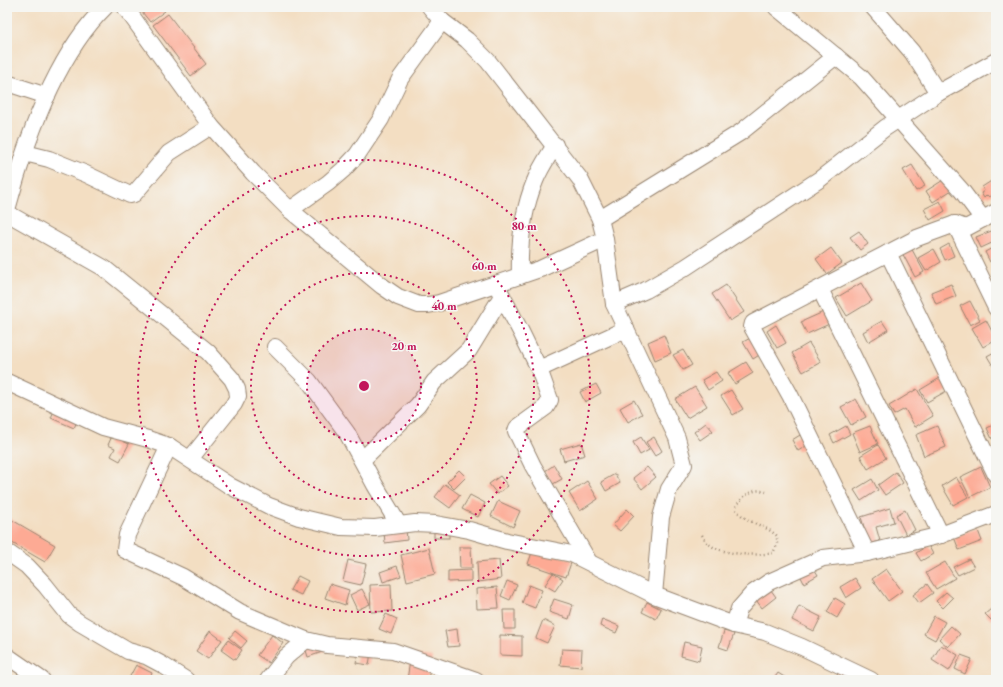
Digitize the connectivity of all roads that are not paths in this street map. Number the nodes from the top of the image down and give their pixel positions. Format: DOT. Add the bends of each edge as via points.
graph roads {
  1 [pos="105,7"];
  2 [pos="125,7"];
  3 [pos="430,7"];
  4 [pos="776,7"];
  5 [pos="873,7"];
  6 [pos="442,20"];
  7 [pos="836,56"];
  8 [pos="996,61"];
  9 [pos="7,84"];
  10 [pos="938,93"];
  11 [pos="47,96"];
  12 [pos="897,120"];
  13 [pos="211,126"];
  14 [pos="555,146"];
  15 [pos="25,153"];
  16 [pos="290,210"];
  17 [pos="7,211"];
  18 [pos="989,216"];
  19 [pos="600,218"];
  20 [pos="955,224"];
  21 [pos="605,239"];
  22 [pos="888,253"];
  23 [pos="520,276"];
  24 [pos="498,289"];
  25 [pos="820,289"];
  26 [pos="614,304"];
  27 [pos="996,308"];
  28 [pos="626,329"];
  29 [pos="275,347"];
  30 [pos="539,369"];
  31 [pos="7,382"];
  32 [pos="169,446"];
  33 [pos="190,459"];
  34 [pos="362,460"];
  35 [pos="996,475"];
  36 [pos="996,514"];
  37 [pos="399,525"];
  38 [pos="941,535"];
  39 [pos="7,552"];
  40 [pos="867,553"];
  41 [pos="589,562"];
  42 [pos="654,594"];
  43 [pos="734,625"];
  44 [pos="306,640"];
  45 [pos="7,656"];
  46 [pos="471,679"];
  47 [pos="42,680"];
  48 [pos="186,680"];
  49 [pos="268,680"];
  50 [pos="871,680"];
  1 -- 11 [label="street" via="78,39"];
  2 -- 13 [label="street"];
  3 -- 6 [label="street"];
  4 -- 7 [label="street"];
  5 -- 10 [label="street" via="912,52"];
  6 -- 14 [label="street" via="488,61"];
  6 -- 16 [label="street" via="400,79 381,119 357,155 328,183"];
  7 -- 12 [label="street" via="861,78"];
  7 -- 19 [label="street" via="741,132"];
  8 -- 10 [label="street"];
  9 -- 11 [label="street"];
  10 -- 12 [label="street"];
  11 -- 15 [label="street"];
  12 -- 18 [label="street" via="962,191"];
  12 -- 26 [label="street" via="820,179 686,267 646,290"];
  13 -- 15 [label="street" via="169,153 132,194 128,195 86,174 49,159"];
  13 -- 16 [label="street"];
  14 -- 19 [label="street" via="580,179"];
  14 -- 23 [label="street" via="536,179 526,210"];
  15 -- 17 [label="street" via="17,172"];
  16 -- 24 [label="street" via="382,286 408,302 428,306"];
  17 -- 33 [label="street" via="104,268 208,352 232,379 238,390 234,404"];
  18 -- 20 [label="street" via="966,228"];
  19 -- 21 [label="street"];
  20 -- 22 [label="street" via="917,238"];
  20 -- 27 [label="street"];
  21 -- 23 [label="street"];
  21 -- 26 [label="street"];
  22 -- 25 [label="street"];
  22 -- 35 [label="street"];
  23 -- 24 [label="street"];
  24 -- 30 [label="street"];
  24 -- 34 [label="street" via="469,350 434,382 418,405"];
  25 -- 38 [label="street"];
  25 -- 40 [label="street" via="757,320 752,327 790,395"];
  26 -- 28 [label="street"];
  28 -- 30 [label="street"];
  28 -- 42 [label="street" via="677,438 684,465 668,489 661,517"];
  29 -- 34 [label="street" via="319,393"];
  30 -- 41 [label="street" via="550,400 546,407 516,431 533,466"];
  31 -- 32 [label="street" via="103,427"];
  32 -- 33 [label="street"];
  32 -- 44 [label="street" via="127,535 125,550 183,577 240,612"];
  33 -- 37 [label="street" via="230,486 269,506 299,517 341,528"];
  34 -- 37 [label="street"];
  36 -- 38 [label="street"];
  37 -- 41 [label="street" via="436,524 470,530 507,541 572,554"];
  38 -- 40 [label="street"];
  39 -- 48 [label="street" via="26,566 69,615 80,623 128,650 161,664"];
  40 -- 43 [label="street" via="823,558 770,582 747,598 739,609"];
  41 -- 42 [label="street"];
  42 -- 43 [label="street"];
  43 -- 50 [label="street" via="765,632 790,642"];
  44 -- 46 [label="street" via="327,645 393,651"];
  44 -- 49 [label="street" via="286,657"];
  45 -- 47 [label="street"];
}
